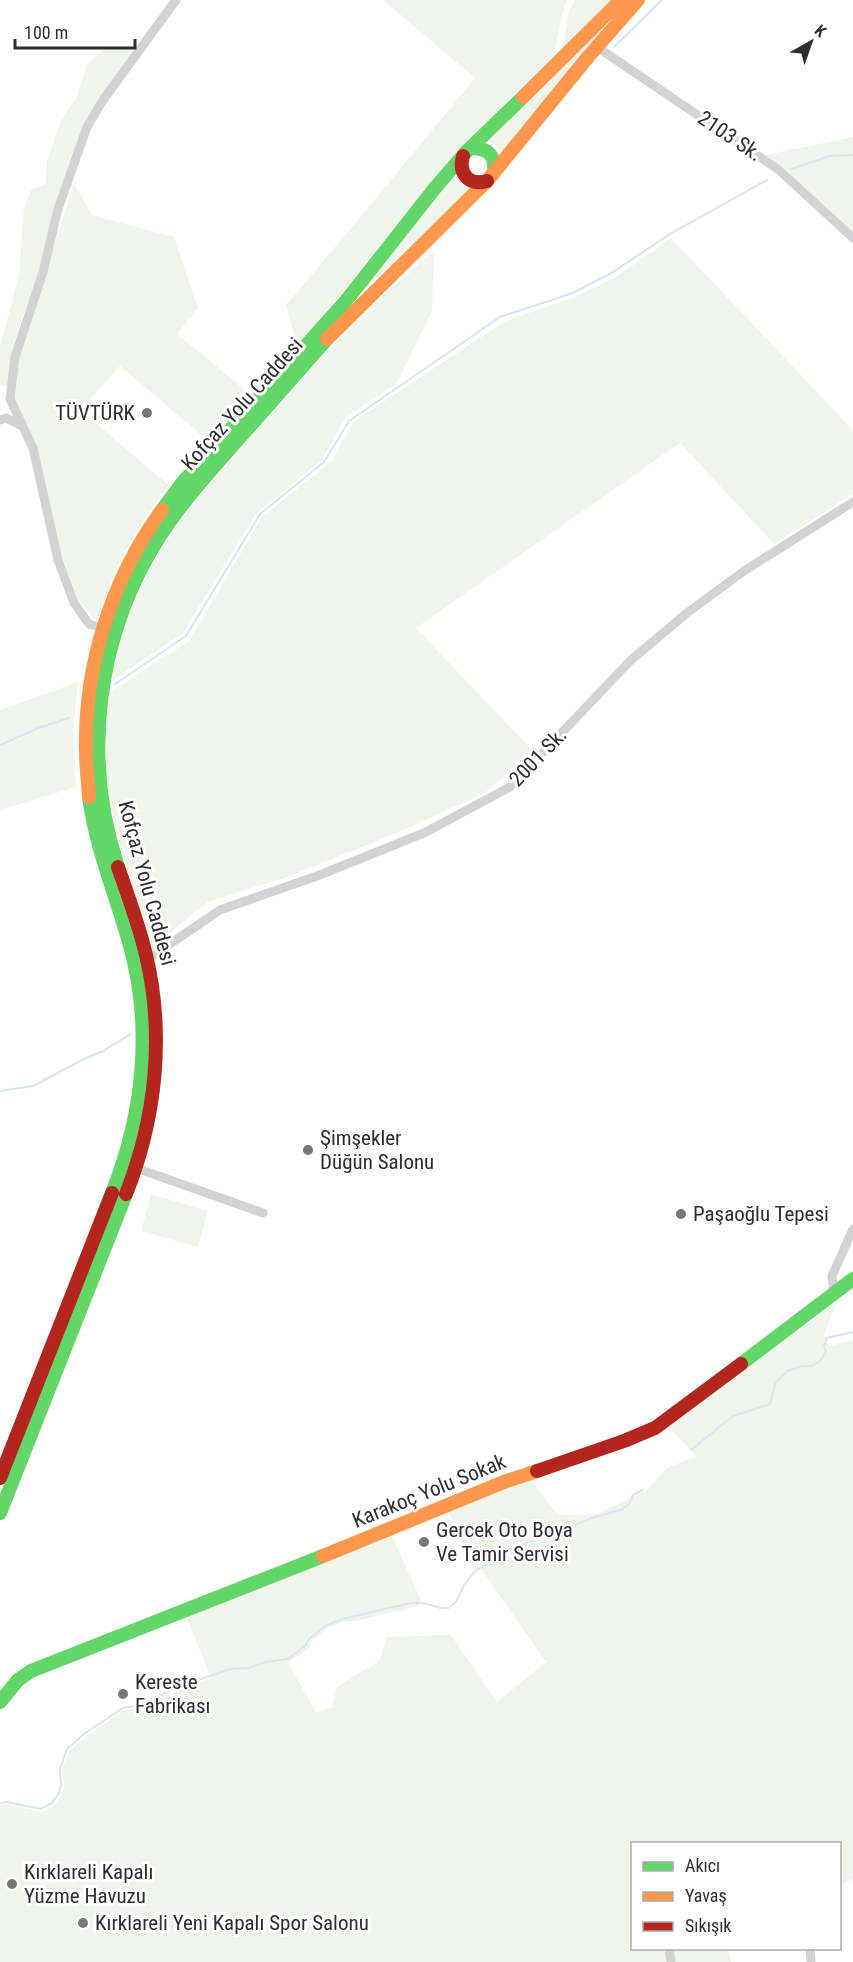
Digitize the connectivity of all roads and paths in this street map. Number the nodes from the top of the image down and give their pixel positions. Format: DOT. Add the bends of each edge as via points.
graph roads {
  1 [pos="176,0"];
  2 [pos="621,0"];
  3 [pos="638,0"];
  4 [pos="597,47"];
  5 [pos="467,152"];
  6 [pos="491,176"];
  7 [pos="853,238"];
  8 [pos="0,420"];
  9 [pos="22,426"];
  10 [pos="853,502"];
  11 [pos="109,630"];
  12 [pos="148,959"];
  13 [pos="136,1168"];
  14 [pos="263,1213"];
  15 [pos="853,1229"];
  16 [pos="853,1278"];
  17 [pos="834,1294"];
  18 [pos="0,1478"];
  19 [pos="0,1513"];
  20 [pos="0,1702"];
  1 -- 9 [label="street" via="87,127 58,209 43,272 15,357 10,399"];
  2 -- 5 [label="main road, Kofçaz Yolu Caddesi"];
  3 -- 4 [label="main road, Kofçaz Yolu Caddesi"];
  4 -- 6 [label="main road, Kofçaz Yolu Caddesi"];
  4 -- 7 [label="street, 2103 Sk." via="779,170"];
  5 -- 6 [label="main road" via="484,148 489,152 495,161"];
  5 -- 6 [label="main road" via="460,168 466,178 476,183"];
  5 -- 11 [label="main road, Kofçaz Yolu Caddesi" via="345,302 169,500 127,568"];
  6 -- 11 [label="main road, Kofçaz Yolu Caddesi" via="341,324 194,489 162,532"];
  8 -- 9 [label="street" via="6,418"];
  9 -- 11 [label="street" via="33,448 58,560 74,603 89,624"];
  10 -- 12 [label="street, 2001 Sk." via="744,571 687,613 631,660 510,788 424,833 220,910"];
  11 -- 12 [label="main road, Kofçaz Yolu Caddesi" via="98,748 102,802 113,851"];
  11 -- 18 [label="main road, Kofçaz Yolu Caddesi" via="88,694 86,763 99,849 137,975 143,1030 139,1101 122,1168"];
  12 -- 13 [label="main road, Kofçaz Yolu Caddesi" via="156,1022 156,1061 148,1123"];
  13 -- 14 [label="street"];
  13 -- 19 [label="main road, Kofçaz Yolu Caddesi"];
  15 -- 17 [label="street" via="832,1276"];
  16 -- 17 [label="main road, Karakoç Yolu Sokak"];
  17 -- 20 [label="main road, Karakoç Yolu Sokak" via="655,1428 504,1482 31,1671"];
}
